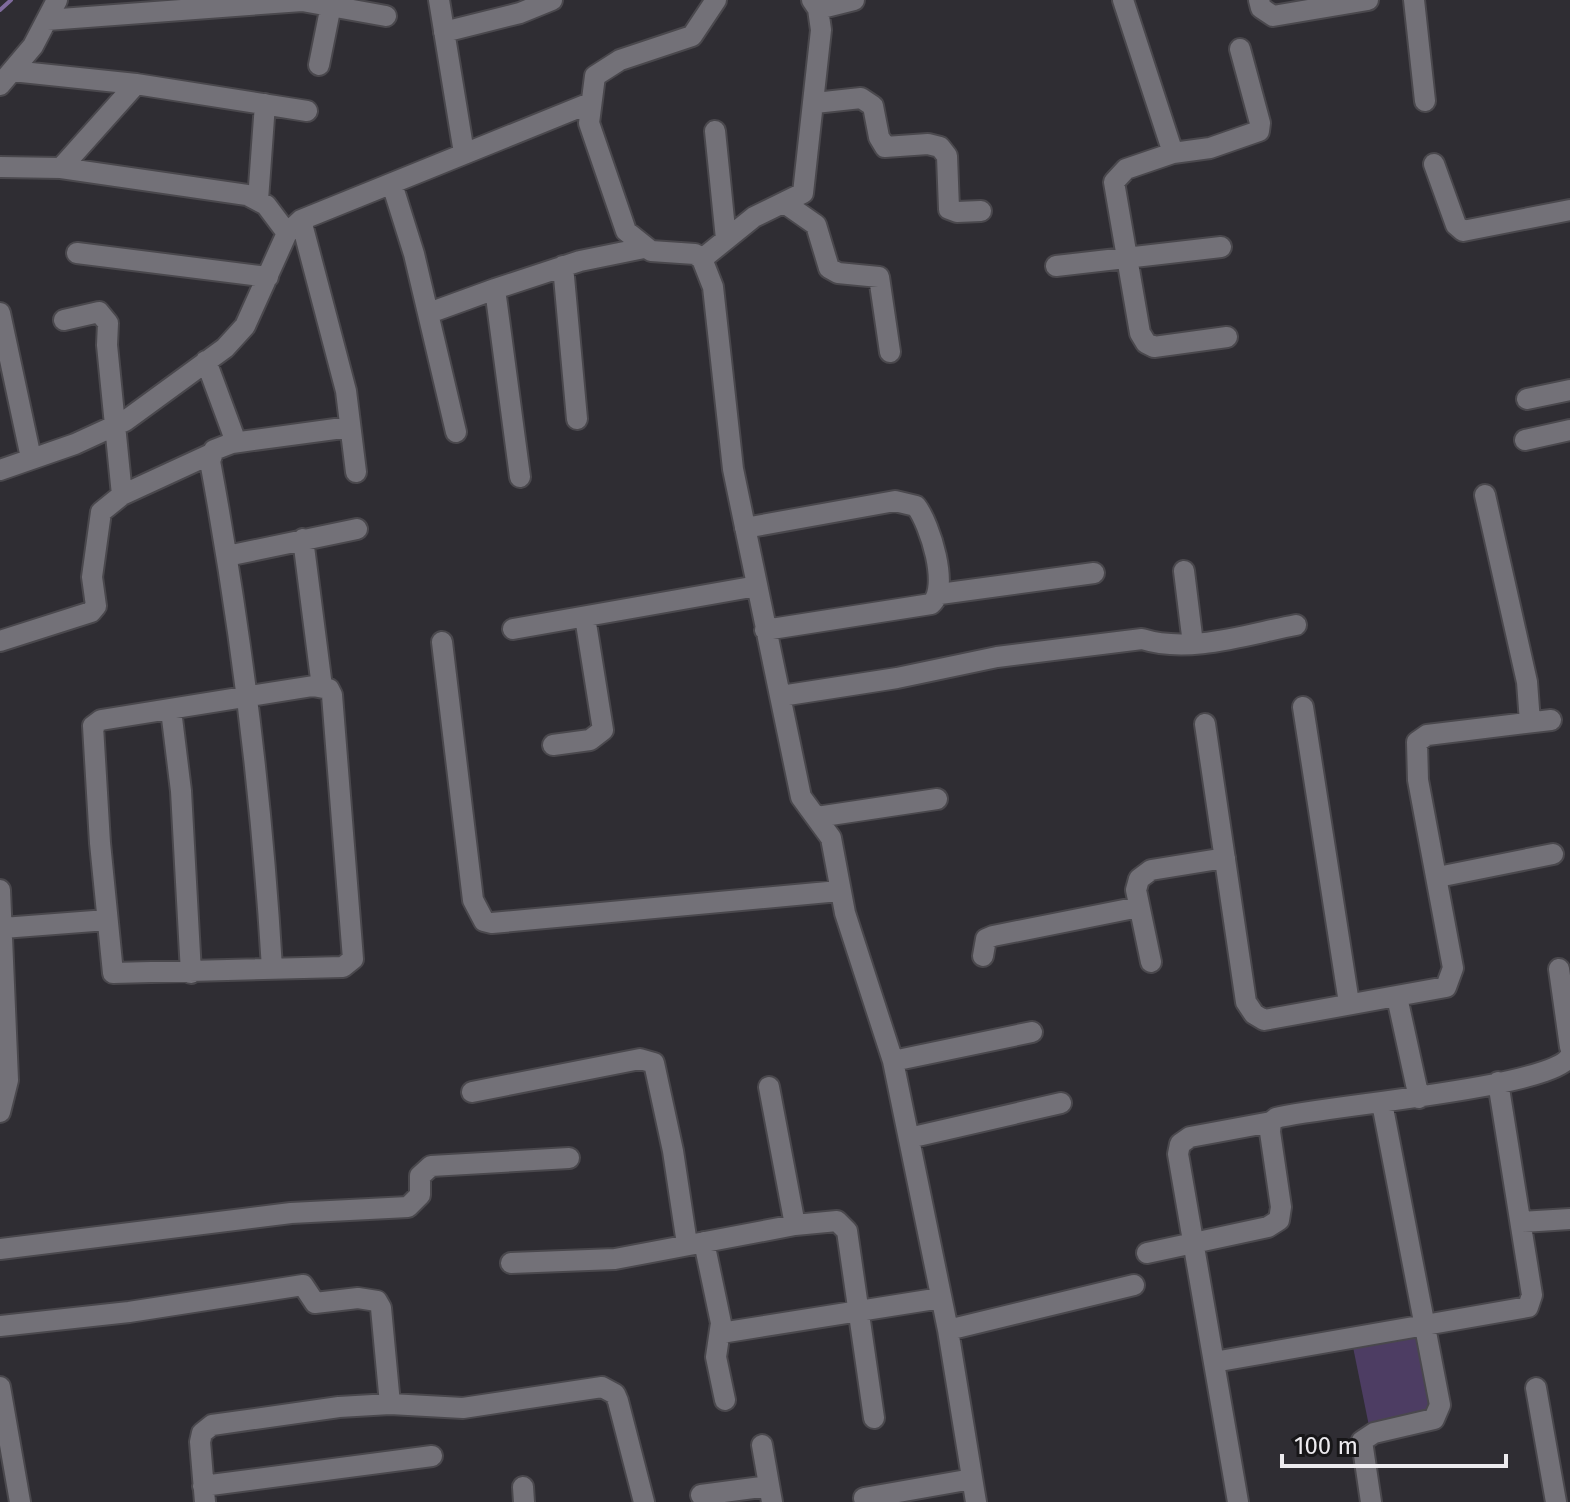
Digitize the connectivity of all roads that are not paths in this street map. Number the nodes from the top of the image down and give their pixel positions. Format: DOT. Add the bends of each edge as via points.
graph roads {
  1 [pos="57,0"];
  2 [pos="439,0"];
  3 [pos="552,0"];
  4 [pos="716,0"];
  5 [pos="854,0"];
  6 [pos="1123,0"];
  7 [pos="1368,0"];
  8 [pos="1414,0"];
  9 [pos="332,2"];
  10 [pos="815,4"];
  11 [pos="1266,8"];
  12 [pos="386,16"];
  13 [pos="47,20"];
  14 [pos="444,32"];
  15 [pos="1240,49"];
  16 [pos="319,65"];
  17 [pos="6,78"];
  18 [pos="136,84"];
  19 [pos="1425,101"];
  20 [pos="590,103"];
  21 [pos="815,103"];
  22 [pos="265,104"];
  23 [pos="307,111"];
  24 [pos="715,131"];
  25 [pos="464,153"];
  26 [pos="1173,153"];
  27 [pos="1434,164"];
  28 [pos="0,167"];
  29 [pos="61,168"];
  30 [pos="392,184"];
  31 [pos="258,200"];
  32 [pos="786,204"];
  33 [pos="1570,210"];
  34 [pos="981,211"];
  35 [pos="294,227"];
  36 [pos="726,239"];
  37 [pos="1221,247"];
  38 [pos="644,248"];
  39 [pos="77,253"];
  40 [pos="1127,257"];
  41 [pos="702,259"];
  42 [pos="563,266"];
  43 [pos="1056,266"];
  44 [pos="268,277"];
  45 [pos="495,289"];
  46 [pos="0,313"];
  47 [pos="429,313"];
  48 [pos="64,320"];
  49 [pos="1227,337"];
  50 [pos="890,352"];
  51 [pos="206,361"];
  52 [pos="1570,390"];
  53 [pos="1527,399"];
  54 [pos="577,419"];
  55 [pos="117,425"];
  56 [pos="350,427"];
  57 [pos="1570,430"];
  58 [pos="456,432"];
  59 [pos="1525,440"];
  60 [pos="232,443"];
  61 [pos="211,454"];
  62 [pos="31,458"];
  63 [pos="0,470"];
  64 [pos="356,472"];
  65 [pos="520,477"];
  66 [pos="122,495"];
  67 [pos="1485,495"];
  68 [pos="745,528"];
  69 [pos="357,529"];
  70 [pos="303,539"];
  71 [pos="227,556"];
  72 [pos="1184,571"];
  73 [pos="1094,573"];
  74 [pos="757,586"];
  75 [pos="940,594"];
  76 [pos="585,617"];
  77 [pos="1296,625"];
  78 [pos="513,629"];
  79 [pos="765,630"];
  80 [pos="0,641"];
  81 [pos="442,642"];
  82 [pos="1193,644"];
  83 [pos="322,687"];
  84 [pos="781,696"];
  85 [pos="246,699"];
  86 [pos="1303,707"];
  87 [pos="171,710"];
  88 [pos="1551,720"];
  89 [pos="1530,722"];
  90 [pos="1205,724"];
  91 [pos="553,745"];
  92 [pos="937,799"];
  93 [pos="817,817"];
  94 [pos="1553,854"];
  95 [pos="1225,858"];
  96 [pos="1438,877"];
  97 [pos="0,890"];
  98 [pos="839,891"];
  99 [pos="1139,907"];
  100 [pos="107,920"];
  101 [pos="3,928"];
  102 [pos="983,956"];
  103 [pos="1151,962"];
  104 [pos="272,968"];
  105 [pos="1559,969"];
  106 [pos="191,973"];
  107 [pos="1397,997"];
  108 [pos="1349,1003"];
  109 [pos="1032,1032"];
  110 [pos="4,1044"];
  111 [pos="1570,1047"];
  112 [pos="1570,1056"];
  113 [pos="893,1061"];
  114 [pos="1498,1082"];
  115 [pos="769,1087"];
  116 [pos="472,1092"];
  117 [pos="1419,1098"];
  118 [pos="1061,1103"];
  119 [pos="1382,1103"];
  120 [pos="0,1112"];
  121 [pos="1271,1122"];
  122 [pos="909,1138"];
  123 [pos="569,1158"];
  124 [pos="1570,1219"];
  125 [pos="1522,1222"];
  126 [pos="795,1225"];
  127 [pos="696,1243"];
  128 [pos="1194,1243"];
  129 [pos="0,1249"];
  130 [pos="1147,1253"];
  131 [pos="511,1263"];
  132 [pos="1134,1285"];
  133 [pos="941,1298"];
  134 [pos="857,1314"];
  135 [pos="1425,1322"];
  136 [pos="0,1326"];
  137 [pos="948,1330"];
  138 [pos="721,1333"];
  139 [pos="1214,1362"];
  140 [pos="0,1387"];
  141 [pos="1536,1388"];
  142 [pos="725,1400"];
  143 [pos="390,1404"];
  144 [pos="874,1418"];
  145 [pos="762,1445"];
  146 [pos="432,1456"];
  147 [pos="972,1479"];
  148 [pos="204,1494"];
  149 [pos="770,1494"];
  150 [pos="701,1495"];
  151 [pos="864,1498"];
  152 [pos="20,1502"];
  153 [pos="644,1502"];
  154 [pos="976,1502"];
  155 [pos="1238,1502"];
  156 [pos="1371,1502"];
  157 [pos="1556,1502"];
  1 -- 13 [label="street"];
  2 -- 14 [label="street"];
  3 -- 14 [label="street"];
  4 -- 20 [label="street" via="692,36 598,72"];
  5 -- 10 [label="street"];
  6 -- 26 [label="street"];
  7 -- 11 [label="street"];
  8 -- 19 [label="street"];
  9 -- 12 [label="street"];
  9 -- 13 [label="street"];
  9 -- 16 [label="street"];
  10 -- 21 [label="street" via="821,30"];
  13 -- 17 [label="street"];
  14 -- 25 [label="street"];
  15 -- 26 [label="street" via="1259,131 1210,148"];
  17 -- 18 [label="street"];
  18 -- 22 [label="street"];
  18 -- 29 [label="street"];
  20 -- 25 [label="street"];
  20 -- 38 [label="street" via="589,133 619,217"];
  21 -- 32 [label="street" via="806,184 800,196"];
  21 -- 34 [label="street" via="861,98 873,106 885,147 940,147 947,156 949,209"];
  22 -- 23 [label="street"];
  22 -- 31 [label="street"];
  24 -- 36 [label="street"];
  25 -- 30 [label="street"];
  26 -- 40 [label="street" via="1116,177"];
  27 -- 33 [label="street" via="1456,225 1463,231"];
  28 -- 29 [label="street"];
  29 -- 31 [label="street"];
  30 -- 35 [label="street"];
  30 -- 47 [label="street"];
  31 -- 35 [label="street"];
  32 -- 36 [label="street" via="754,217"];
  32 -- 50 [label="street" via="816,225 829,268 879,277"];
  35 -- 44 [label="street"];
  35 -- 56 [label="street" via="346,391"];
  36 -- 41 [label="street"];
  37 -- 40 [label="street"];
  38 -- 41 [label="street"];
  38 -- 42 [label="street"];
  39 -- 44 [label="street"];
  40 -- 43 [label="street"];
  40 -- 49 [label="street" via="1146,343 1154,347"];
  41 -- 68 [label="street" via="713,287 722,391"];
  42 -- 45 [label="street"];
  42 -- 54 [label="street"];
  44 -- 51 [label="street" via="237,337"];
  45 -- 47 [label="street"];
  45 -- 65 [label="street"];
  46 -- 62 [label="street"];
  47 -- 58 [label="street"];
  48 -- 55 [label="street" via="99,312 106,318"];
  51 -- 55 [label="street"];
  51 -- 60 [label="street"];
  52 -- 53 [label="street"];
  55 -- 62 [label="street"];
  55 -- 66 [label="street"];
  56 -- 60 [label="street"];
  56 -- 64 [label="street"];
  57 -- 59 [label="street"];
  60 -- 61 [label="street"];
  61 -- 66 [label="street"];
  61 -- 71 [label="street"];
  62 -- 63 [label="street"];
  66 -- 80 [label="street" via="99,521 91,612"];
  67 -- 89 [label="street" via="1527,682"];
  68 -- 74 [label="street"];
  68 -- 75 [label="street" via="906,501 928,525"];
  69 -- 70 [label="street"];
  70 -- 71 [label="street"];
  70 -- 83 [label="street"];
  71 -- 85 [label="street"];
  72 -- 82 [label="street"];
  73 -- 75 [label="street"];
  74 -- 76 [label="street"];
  74 -- 79 [label="street"];
  75 -- 79 [label="street" via="919,608"];
  76 -- 78 [label="street"];
  76 -- 91 [label="street" via="603,730 590,740"];
  77 -- 82 [label="street"];
  79 -- 84 [label="street"];
  81 -- 98 [label="street" via="473,900 484,921"];
  82 -- 84 [label="street" via="1142,639 1053,649"];
  83 -- 85 [label="street"];
  83 -- 104 [label="street" via="332,695 353,959 343,967"];
  84 -- 93 [label="street" via="801,797"];
  85 -- 87 [label="street"];
  85 -- 104 [label="street" via="265,850"];
  86 -- 108 [label="street"];
  87 -- 100 [label="street" via="101,720 93,726"];
  87 -- 106 [label="street"];
  88 -- 89 [label="street"];
  89 -- 96 [label="street" via="1427,735 1417,742 1418,780"];
  90 -- 95 [label="street"];
  92 -- 93 [label="street"];
  93 -- 98 [label="street" via="831,838"];
  94 -- 96 [label="street"];
  95 -- 99 [label="street" via="1145,872 1137,884"];
  95 -- 108 [label="street" via="1246,1002 1254,1014 1271,1020"];
  96 -- 107 [label="street" via="1452,976 1441,990"];
  97 -- 101 [label="street"];
  98 -- 113 [label="street"];
  99 -- 102 [label="street" via="993,936 986,939"];
  99 -- 103 [label="street"];
  100 -- 101 [label="street"];
  100 -- 106 [label="street" via="113,973"];
  101 -- 110 [label="street"];
  104 -- 106 [label="street"];
  105 -- 111 [label="street"];
  107 -- 108 [label="street"];
  107 -- 117 [label="street"];
  109 -- 113 [label="street"];
  110 -- 120 [label="street" via="8,1080"];
  112 -- 114 [label="street" via="1562,1066"];
  113 -- 122 [label="street"];
  114 -- 117 [label="street"];
  114 -- 125 [label="street"];
  115 -- 126 [label="street"];
  116 -- 127 [label="street" via="640,1059 654,1063"];
  117 -- 119 [label="street"];
  118 -- 122 [label="street"];
  119 -- 121 [label="street"];
  119 -- 135 [label="street"];
  121 -- 128 [label="street" via="1279,1220"];
  121 -- 128 [label="street" via="1201,1134 1180,1144"];
  122 -- 133 [label="street"];
  123 -- 129 [label="street" via="431,1166 420,1176 420,1195 408,1207 302,1212"];
  124 -- 125 [label="street"];
  125 -- 135 [label="street" via="1532,1295 1528,1307"];
  126 -- 127 [label="street"];
  126 -- 134 [label="street" via="843,1223"];
  127 -- 131 [label="street" via="591,1262"];
  127 -- 138 [label="street"];
  128 -- 130 [label="street"];
  128 -- 139 [label="street"];
  132 -- 137 [label="street"];
  133 -- 134 [label="street"];
  133 -- 137 [label="street"];
  134 -- 138 [label="street"];
  134 -- 144 [label="street"];
  135 -- 139 [label="street"];
  135 -- 156 [label="street" via="1440,1395 1438,1414 1426,1422 1366,1436 1361,1450"];
  136 -- 143 [label="street" via="303,1285 315,1303 377,1301"];
  137 -- 147 [label="street"];
  138 -- 142 [label="street" via="716,1357"];
  139 -- 155 [label="street"];
  140 -- 152 [label="street"];
  141 -- 157 [label="street"];
  143 -- 148 [label="street" via="212,1425 200,1442"];
  143 -- 153 [label="street" via="463,1408 608,1389 618,1401"];
  145 -- 149 [label="street"];
  146 -- 148 [label="street"];
  147 -- 151 [label="street"];
  147 -- 154 [label="street"];
  149 -- 150 [label="street"];
}
